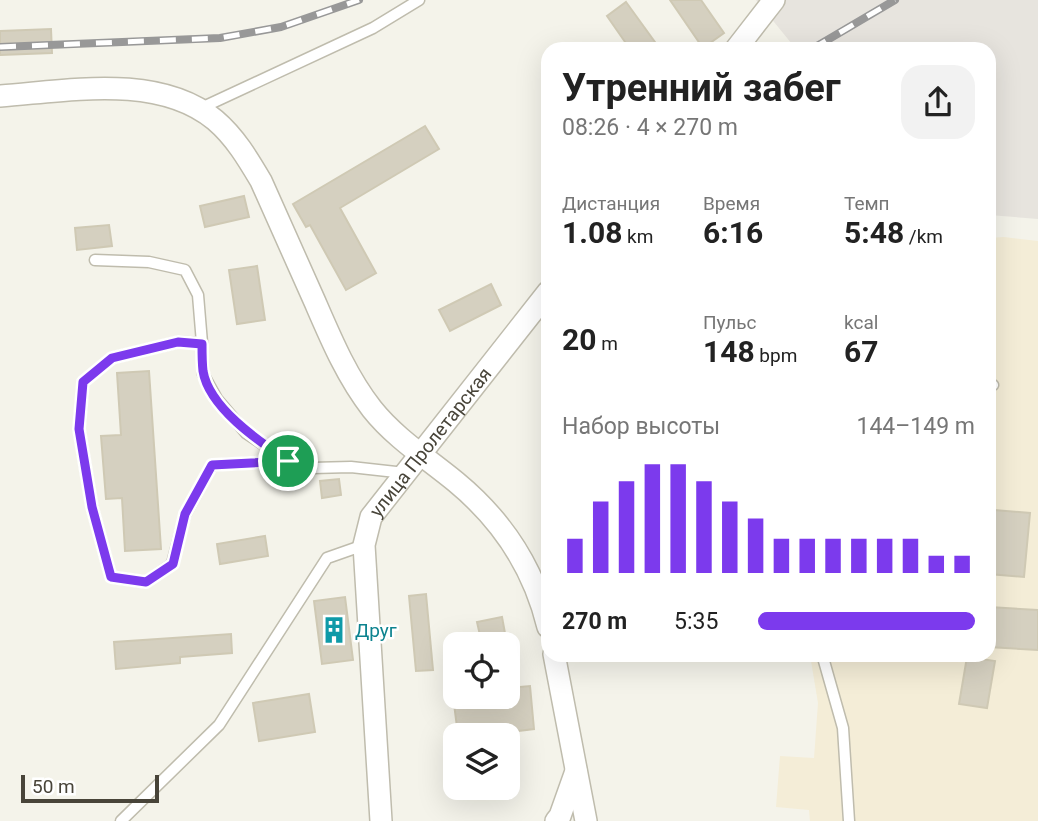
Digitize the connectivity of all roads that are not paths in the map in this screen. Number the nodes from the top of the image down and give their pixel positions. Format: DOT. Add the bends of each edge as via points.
graph roads {
  1 [pos="419,0"];
  2 [pos="775,0"];
  3 [pos="742,42"];
  4 [pos="0,96"];
  5 [pos="199,109"];
  6 [pos="95,260"];
  7 [pos="541,301"];
  8 [pos="202,344"];
  9 [pos="421,455"];
  10 [pos="288,461"];
  11 [pos="405,473"];
  12 [pos="364,545"];
  13 [pos="541,608"];
  14 [pos="556,662"];
  15 [pos="823,662"];
  16 [pos="577,768"];
  17 [pos="121,821"];
  18 [pos="381,821"];
  19 [pos="556,821"];
  20 [pos="586,821"];
  21 [pos="849,821"];
  1 -- 5 [label="lane" via="373,28"];
  2 -- 3 [label="street"];
  4 -- 5 [label="street" via="137,91"];
  5 -- 9 [label="street" via="216,121 247,157 261,181 337,351 362,394"];
  6 -- 8 [label="lane" via="149,262 185,270 198,295"];
  7 -- 9 [label="street, улица Пролетарская"];
  8 -- 10 [label="lane" via="203,374 217,399 246,433"];
  8 -- 10 [label="lane" via="178,342 112,358 83,382 79,429 92,507 111,577 146,582 173,564 185,514 212,465"];
  9 -- 11 [label="street, улица Пролетарская"];
  9 -- 13 [label="street" via="478,501 513,543"];
  10 -- 11 [label="lane" via="312,468"];
  11 -- 12 [label="street, улица Пролетарская" via="371,517"];
  12 -- 17 [label="lane" via="327,558 219,725"];
  12 -- 18 [label="street, улица Пролетарская"];
  14 -- 16 [label="street"];
  15 -- 21 [label="lane" via="843,728"];
  16 -- 19 [label="street"];
  16 -- 20 [label="street"];
}
